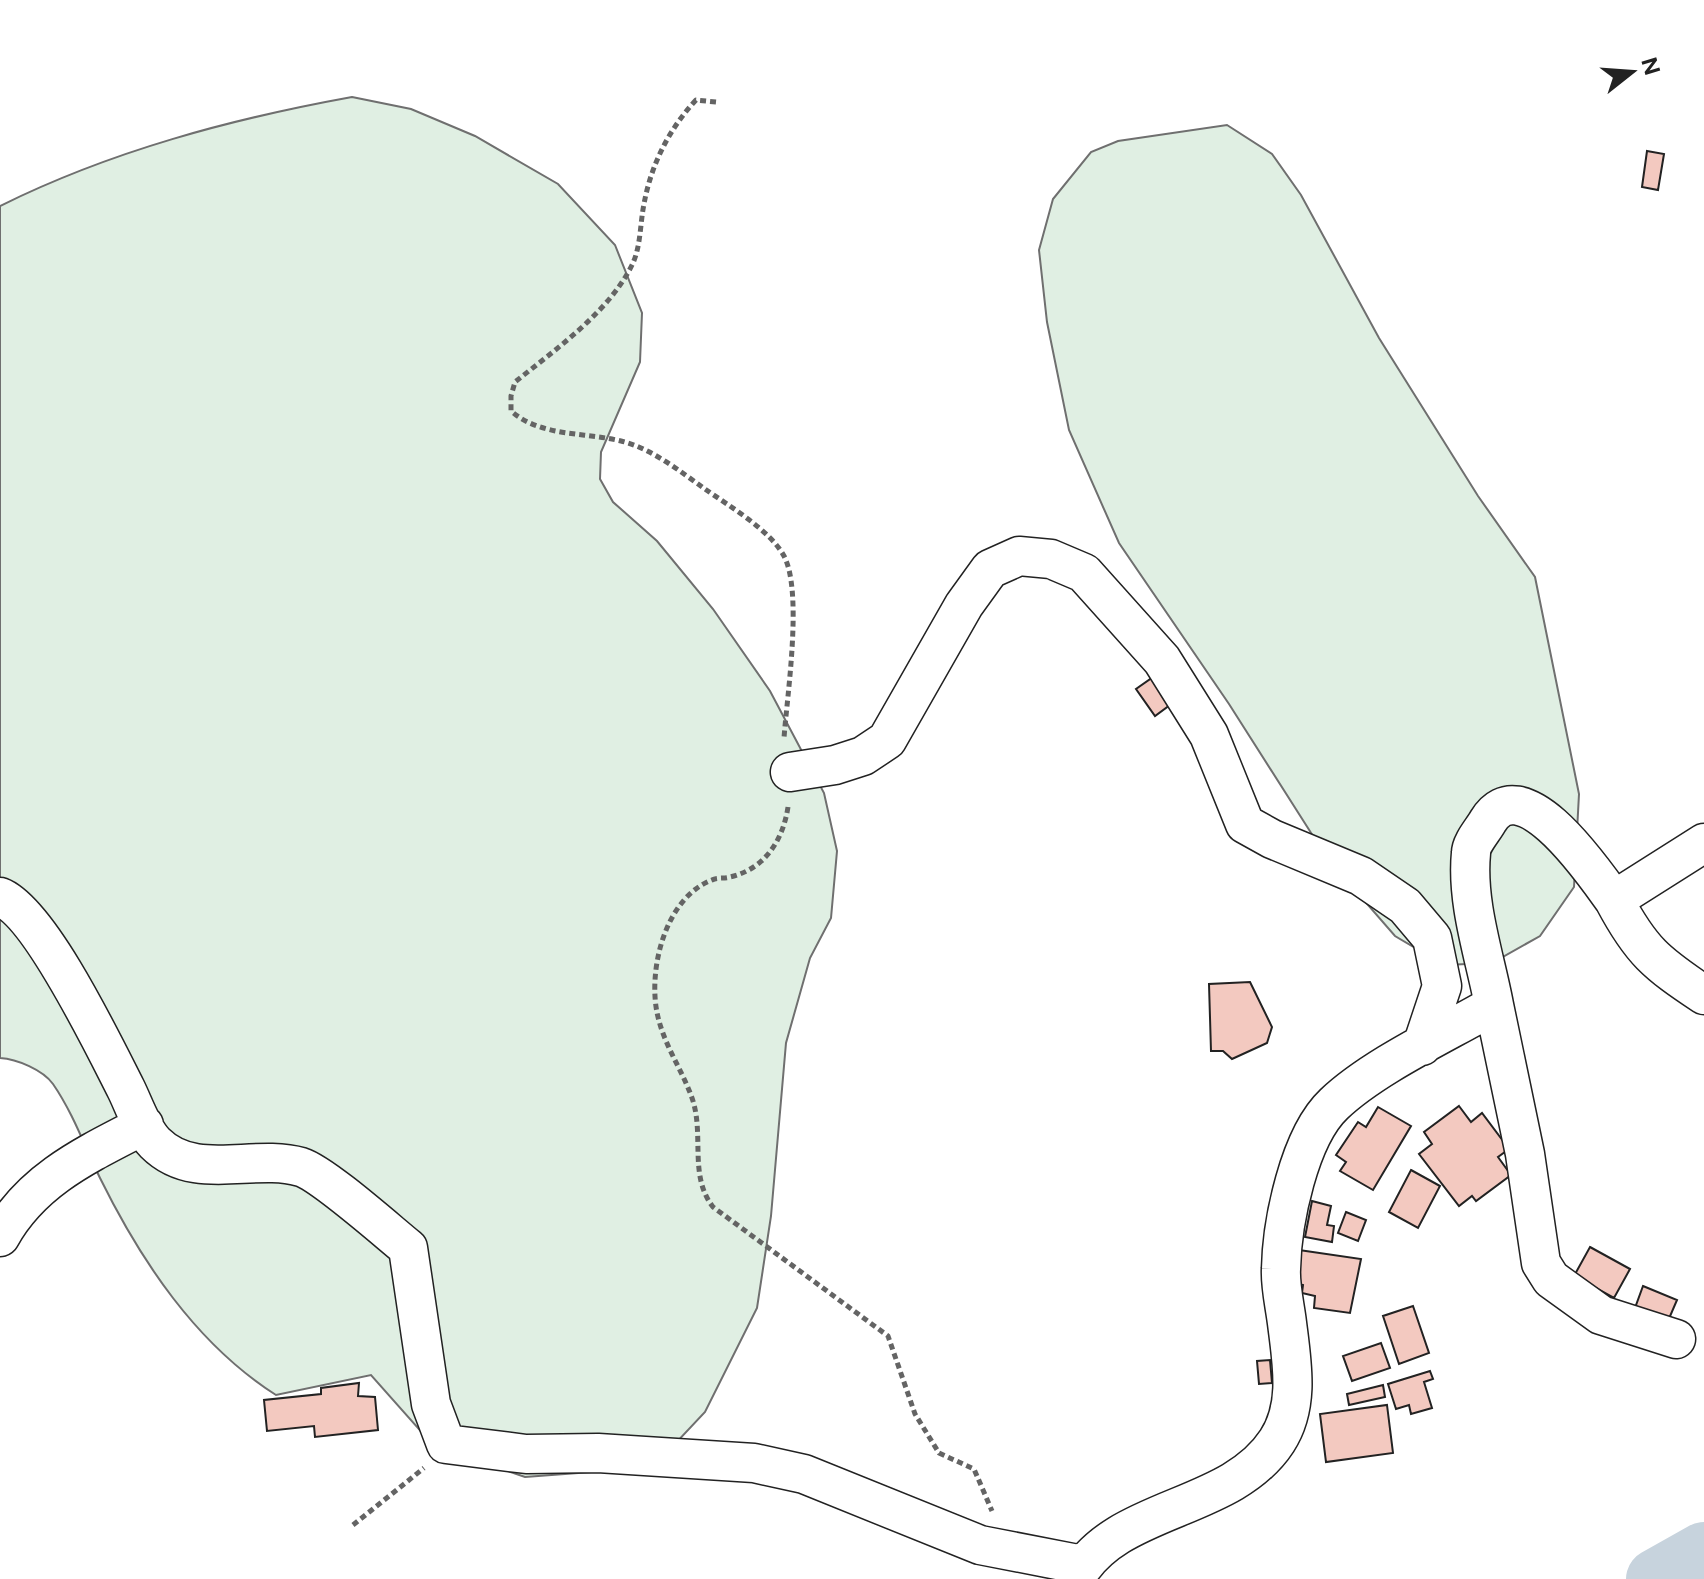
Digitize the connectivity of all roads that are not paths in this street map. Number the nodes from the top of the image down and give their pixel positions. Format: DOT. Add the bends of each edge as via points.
graph roads {
  1 [pos="790,772"];
  2 [pos="1704,843"];
  3 [pos="0,897"];
  4 [pos="1614,900"];
  5 [pos="1704,995"];
  6 [pos="1494,1005"];
  7 [pos="1422,1046"];
  8 [pos="144,1125"];
  9 [pos="0,1237"];
  10 [pos="1676,1339"];
  11 [pos="1079,1572"];
  1 -- 7 [label="street" via="863,756 887,740 990,569 1019,556 1051,559 1084,573 1162,660 1209,735 1245,824 1361,876 1405,906 1432,938 1442,986"];
  2 -- 4 [label="street"];
  3 -- 8 [label="street" via="34,929 82,1003"];
  4 -- 5 [label="street" via="1648,955"];
  4 -- 6 [label="street" via="1589,864 1543,817 1519,805 1492,815 1470,850 1476,919"];
  6 -- 7 [label="street"];
  6 -- 10 [label="street" via="1541,1263 1551,1279 1601,1315"];
  7 -- 11 [label="street" via="1333,1105 1306,1147 1280,1270 1294,1375 1288,1418 1276,1441 1233,1483 1126,1531"];
  8 -- 9 [label="street" via="64,1167 38,1188"];
  8 -- 11 [label="street" via="154,1142 177,1158 212,1166 274,1162 304,1168 408,1248 431,1404 446,1444 526,1454 754,1463 804,1474 980,1545"];
}
